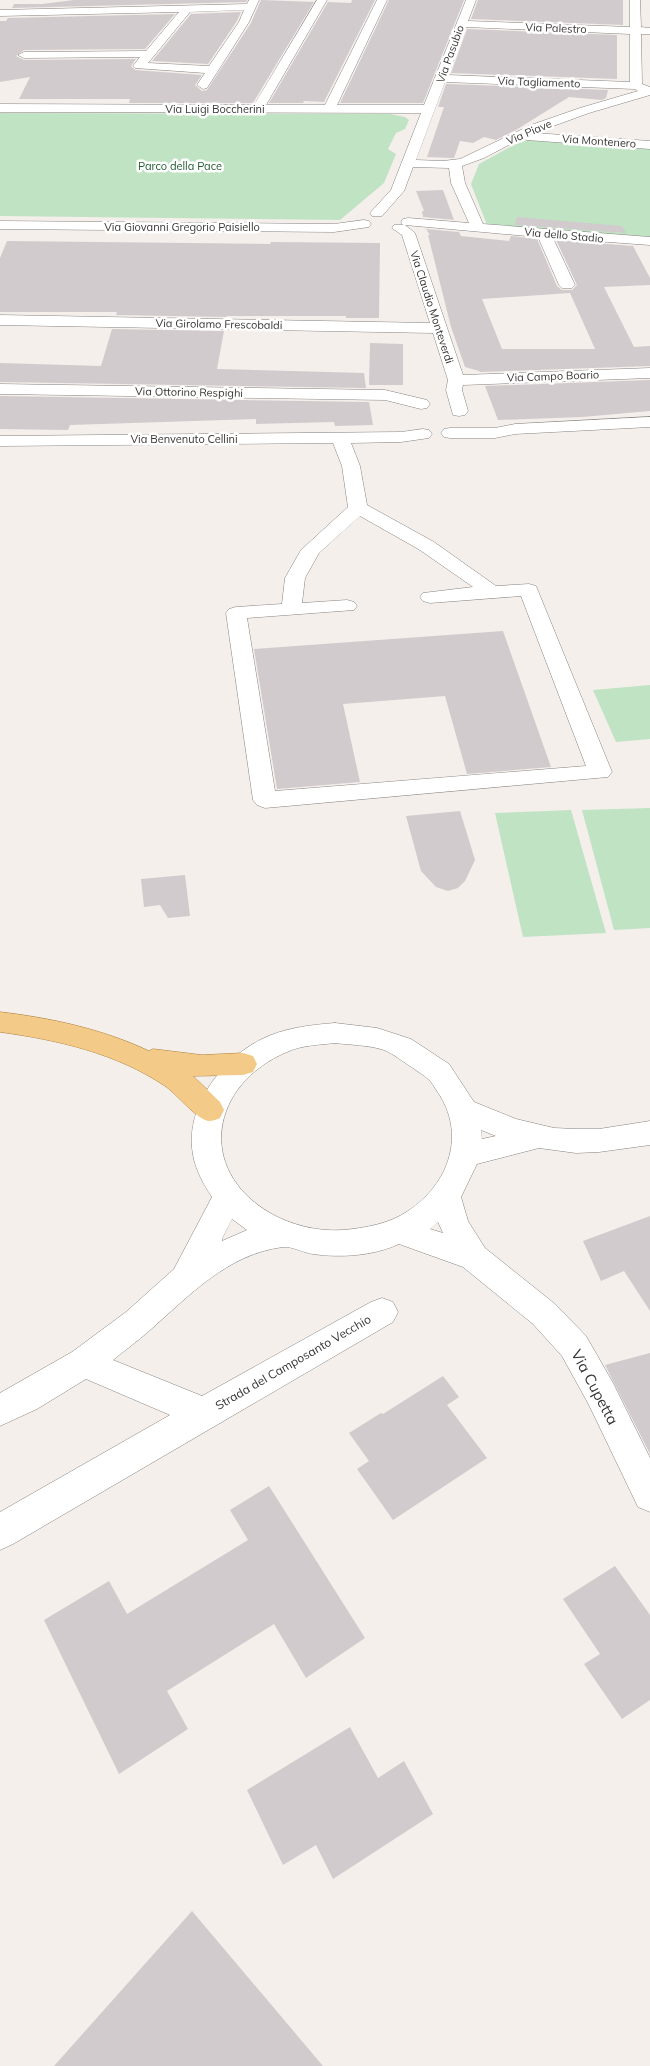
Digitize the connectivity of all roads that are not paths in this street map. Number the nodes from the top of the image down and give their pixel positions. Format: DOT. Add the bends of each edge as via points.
graph roads {
  1 [pos="322,0"];
  2 [pos="382,0"];
  3 [pos="471,0"];
  4 [pos="635,0"];
  5 [pos="252,4"];
  6 [pos="187,9"];
  7 [pos="0,13"];
  8 [pos="461,24"];
  9 [pos="634,31"];
  10 [pos="650,31"];
  11 [pos="149,54"];
  12 [pos="24,55"];
  13 [pos="213,70"];
  14 [pos="442,78"];
  15 [pos="636,86"];
  16 [pos="650,91"];
  17 [pos="0,108"];
  18 [pos="192,108"];
  19 [pos="330,108"];
  20 [pos="258,109"];
  21 [pos="430,109"];
  22 [pos="518,135"];
  23 [pos="650,145"];
  24 [pos="408,163"];
  25 [pos="455,164"];
  26 [pos="397,191"];
  27 [pos="399,206"];
  28 [pos="377,213"];
  29 [pos="364,224"];
  30 [pos="0,225"];
  31 [pos="393,228"];
  32 [pos="478,228"];
  33 [pos="544,233"];
  34 [pos="650,242"];
  35 [pos="567,286"];
  36 [pos="0,320"];
  37 [pos="438,328"];
  38 [pos="650,373"];
  39 [pos="454,385"];
  40 [pos="0,389"];
  41 [pos="425,412"];
  42 [pos="650,422"];
  43 [pos="515,429"];
  44 [pos="450,433"];
  45 [pos="423,434"];
  46 [pos="367,436"];
  47 [pos="340,438"];
  48 [pos="0,441"];
  49 [pos="358,508"];
  50 [pos="492,592"];
  51 [pos="430,597"];
  52 [pos="347,606"];
  53 [pos="291,610"];
  54 [pos="0,1022"];
  55 [pos="142,1059"];
  56 [pos="243,1064"];
  57 [pos="210,1110"];
  58 [pos="463,1110"];
  59 [pos="650,1133"];
  60 [pos="535,1138"];
  61 [pos="467,1155"];
  62 [pos="228,1196"];
  63 [pos="446,1198"];
  64 [pos="399,1231"];
  65 [pos="284,1234"];
  66 [pos="474,1257"];
  67 [pos="183,1280"];
  68 [pos="382,1312"];
  69 [pos="84,1364"];
  70 [pos="0,1410"];
  71 [pos="204,1413"];
  72 [pos="650,1495"];
  73 [pos="0,1532"];
  1 -- 20 [label="street"];
  2 -- 19 [label="street"];
  3 -- 8 [label="street, Via Pasubio"];
  4 -- 9 [label="street"];
  5 -- 6 [label="street"];
  5 -- 13 [label="street"];
  6 -- 7 [label="street"];
  6 -- 11 [label="street"];
  8 -- 9 [label="street, Via Palestro"];
  8 -- 14 [label="street, Via Pasubio"];
  9 -- 10 [label="street, Via Palestro"];
  9 -- 15 [label="street"];
  11 -- 12 [label="street"];
  11 -- 13 [label="street" via="140,66"];
  13 -- 18 [label="street"];
  14 -- 15 [label="street, Via Tagliamento"];
  14 -- 21 [label="street, Via Pasubio"];
  15 -- 16 [label="street, Via Tagliamento"];
  16 -- 22 [label="street, Via Piave"];
  17 -- 18 [label="street, Via Luigi Boccherini"];
  18 -- 20 [label="street, Via Luigi Boccherini"];
  19 -- 20 [label="street, Via Luigi Boccherini"];
  19 -- 21 [label="street, Via Luigi Boccherini"];
  21 -- 24 [label="street"];
  22 -- 23 [label="street, Via Montenero"];
  22 -- 25 [label="street, Via Piave" via="469,161"];
  24 -- 25 [label="street, Via Piave"];
  24 -- 26 [label="street"];
  25 -- 32 [label="street" via="458,183"];
  26 -- 27 [label="street"];
  26 -- 28 [label="street"];
  28 -- 29 [label="street" via="363,218"];
  28 -- 31 [label="street" via="405,216"];
  29 -- 30 [label="street, Via Giovanni Gregorio Paisiello" via="334,228"];
  29 -- 31 [label="street"];
  31 -- 32 [label="street, Via dello Stadio"];
  31 -- 37 [label="street, Via Claudio Monteverdi" via="408,233"];
  32 -- 33 [label="street, Via dello Stadio"];
  33 -- 34 [label="street, Via dello Stadio"];
  33 -- 35 [label="street"];
  36 -- 37 [label="street, Via Girolamo Frescobaldi"];
  37 -- 39 [label="street, Via Claudio Monteverdi"];
  38 -- 39 [label="street, Via Campo Boario"];
  39 -- 41 [label="street, Via Claudio Monteverdi"];
  40 -- 41 [label="street, Via Ottorino Respighi" via="377,395"];
  41 -- 43 [label="street, Via Benvenuto Cellini"];
  41 -- 44 [label="street" via="463,424"];
  41 -- 45 [label="street" via="414,432"];
  41 -- 46 [label="street, Via Benvenuto Cellini"];
  42 -- 43 [label="street, Via Benvenuto Cellini"];
  43 -- 44 [label="street, Via Benvenuto Cellini" via="495,433"];
  44 -- 45 [label="street, Via Benvenuto Cellini"];
  45 -- 46 [label="street, Via Benvenuto Cellini"];
  46 -- 47 [label="street, Via Benvenuto Cellini"];
  47 -- 48 [label="street, Via Benvenuto Cellini"];
  47 -- 49 [label="street" via="351,466"];
  49 -- 50 [label="street" via="387,521 449,559"];
  49 -- 53 [label="street" via="311,550 295,578"];
  50 -- 51 [label="street"];
  50 -- 53 [label="street" via="529,590 600,772 265,800 236,613"];
  52 -- 53 [label="street"];
  54 -- 55 [label="main road" via="47,1029"];
  55 -- 56 [label="main road" via="202,1066"];
  55 -- 57 [label="main road" via="175,1078"];
  56 -- 57 [label="street" via="218,1093"];
  56 -- 58 [label="street" via="270,1047 302,1036 335,1033 368,1036 400,1046 428,1062 450,1084"];
  57 -- 62 [label="street" via="206,1140 212,1169"];
  58 -- 60 [label="street" via="497,1126"];
  58 -- 61 [label="street" via="468,1124"];
  59 -- 60 [label="street" via="590,1143"];
  60 -- 61 [label="street"];
  61 -- 63 [label="street"];
  62 -- 65 [label="street" via="244,1212"];
  62 -- 67 [label="street"];
  63 -- 64 [label="street" via="417,1222"];
  63 -- 66 [label="street, Via Cupetta" via="454,1225"];
  64 -- 65 [label="street" via="371,1240 342,1243 312,1241"];
  64 -- 66 [label="street, Via Cupetta"];
  65 -- 67 [label="street" via="248,1243 215,1258"];
  66 -- 72 [label="street, Via Cupetta" via="544,1314 574,1346"];
  67 -- 69 [label="street"];
  68 -- 71 [label="street, Strada del Camposanto Vecchio"];
  69 -- 70 [label="street"];
  69 -- 71 [label="street, Strada del Camposanto Vecchio"];
  71 -- 73 [label="street, Strada del Camposanto Vecchio"];
}
